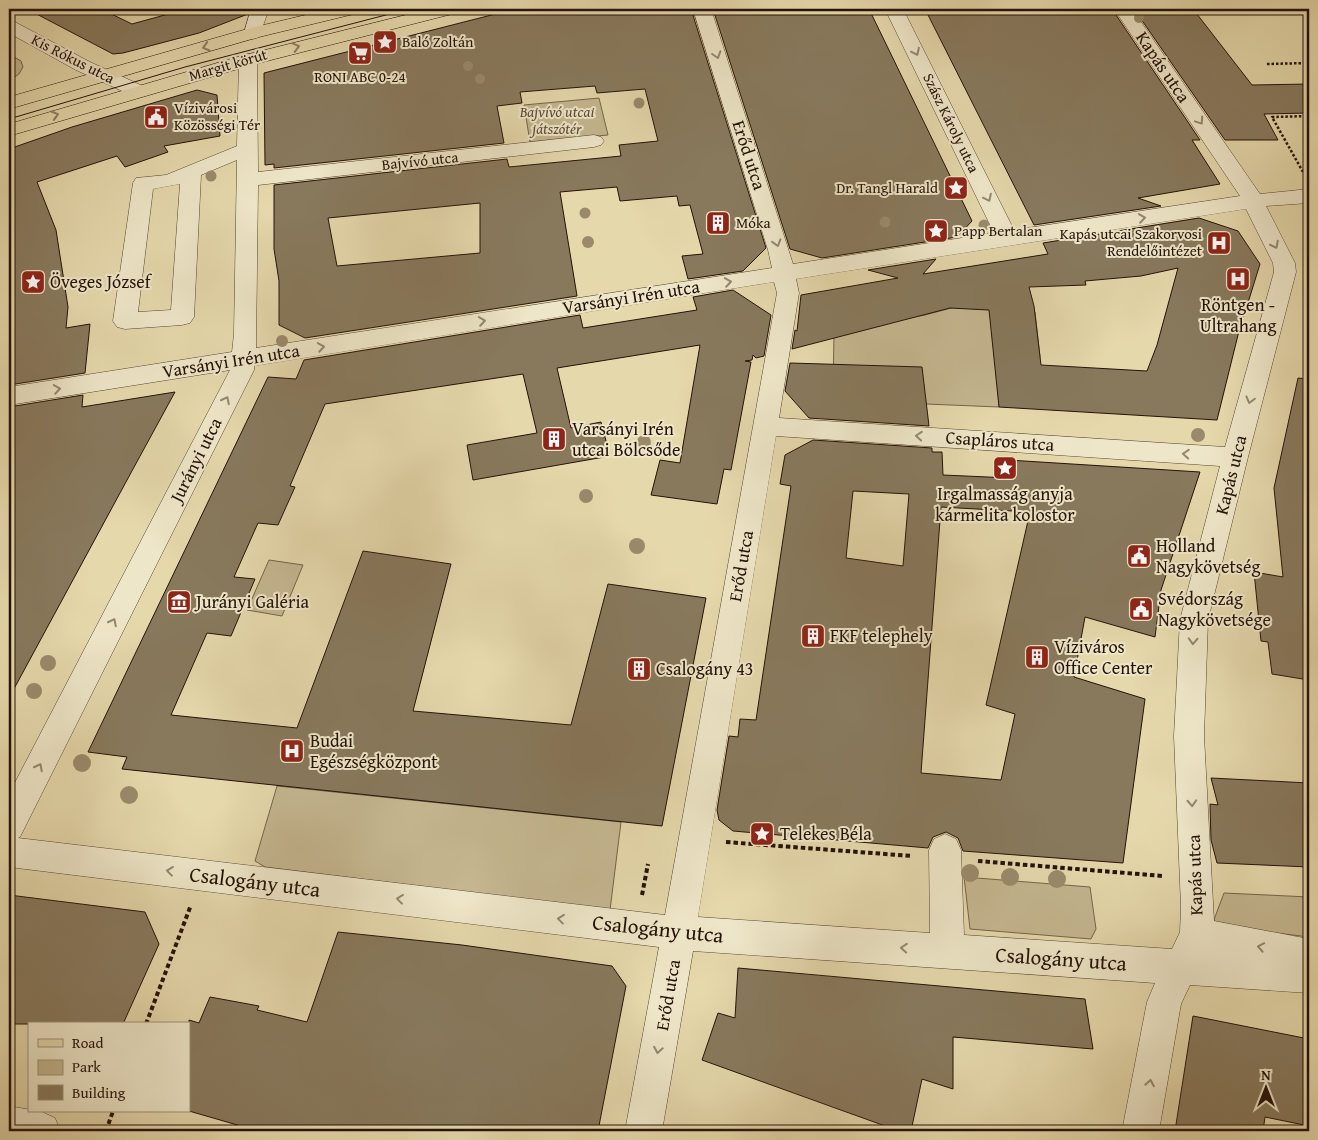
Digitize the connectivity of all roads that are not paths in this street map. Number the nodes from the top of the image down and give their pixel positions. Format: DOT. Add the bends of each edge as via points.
graph roads {
  1 [pos="260,9"];
  2 [pos="352,9"];
  3 [pos="450,9"];
  4 [pos="702,9"];
  5 [pos="894,9"];
  6 [pos="1123,9"];
  7 [pos="9,26"];
  8 [pos="253,34"];
  9 [pos="248,60"];
  10 [pos="102,75"];
  11 [pos="138,91"];
  12 [pos="9,103"];
  13 [pos="9,130"];
  14 [pos="594,141"];
  15 [pos="247,148"];
  16 [pos="191,172"];
  17 [pos="247,180"];
  18 [pos="1250,195"];
  19 [pos="1309,196"];
  20 [pos="1007,238"];
  21 [pos="783,270"];
  22 [pos="244,359"];
  23 [pos="9,396"];
  24 [pos="765,426"];
  25 [pos="1235,457"];
  26 [pos="17,793"];
  27 [pos="9,826"];
  28 [pos="945,850"];
  29 [pos="9,852"];
  30 [pos="679,933"];
  31 [pos="1197,934"];
  32 [pos="947,951"];
  33 [pos="1309,956"];
  34 [pos="1180,967"];
  35 [pos="1309,976"];
  36 [pos="9,1124"];
  37 [pos="42,1131"];
  38 [pos="643,1131"];
  39 [pos="1141,1131"];
  1 -- 8 [label="street"];
  2 -- 8 [label="main road, Margit körút"];
  9 -- 3 [label="main road, Margit körút, one-way"];
  4 -- 21 [label="street, Erőd utca, one-way"];
  5 -- 20 [label="street, Szász Károly utca, one-way"];
  6 -- 18 [label="street, Kapás utca, one-way"];
  7 -- 10 [label="street, Kis Rókus utca"];
  8 -- 10 [label="main road, Margit körút, one-way"];
  9 -- 11 [label="main road, Margit körút"];
  9 -- 15 [label="street, Jurányi utca"];
  10 -- 11 [label="street, Kis Rókus utca"];
  10 -- 12 [label="main road, Margit körút"];
  13 -- 11 [label="main road, Margit körút, one-way"];
  14 -- 17 [label="street, Bajvívó utca"];
  15 -- 16 [label="street"];
  15 -- 17 [label="street, Jurányi utca"];
  16 -- 16 [label="street" via="182,317 125,321 143,183 169,181"];
  17 -- 22 [label="street, Jurányi utca"];
  18 -- 19 [label="street, Varsányi Irén utca"];
  20 -- 18 [label="street, Varsányi Irén utca, one-way"];
  18 -- 25 [label="street, Kapás utca, one-way" via="1284,263 1285,272"];
  20 -- 21 [label="street, Varsányi Irén utca"];
  22 -- 21 [label="street, Varsányi Irén utca, one-way"];
  21 -- 24 [label="street, Erőd utca" via="788,293"];
  23 -- 22 [label="street, Varsányi Irén utca, one-way"];
  26 -- 22 [label="street, Jurányi utca, one-way" via="242,370"];
  25 -- 24 [label="street, Csapláros utca, one-way"];
  24 -- 30 [label="street, Erőd utca"];
  25 -- 31 [label="street, Kapás utca, one-way" via="1194,620 1189,736"];
  26 -- 27 [label="street, Jurányi utca"];
  28 -- 32 [label="street"];
  30 -- 29 [label="street, Csalogány utca, one-way"];
  32 -- 30 [label="street, Csalogány utca, one-way"];
  30 -- 38 [label="street, Erőd utca, one-way"];
  33 -- 31 [label="street, one-way"];
  31 -- 34 [label="street, Kapás utca"];
  32 -- 34 [label="street, Csalogány utca"];
  34 -- 35 [label="street, Csalogány utca"];
  39 -- 34 [label="street, Kapás utca, one-way" via="1164,1002"];
  36 -- 37 [label="street"];
}
